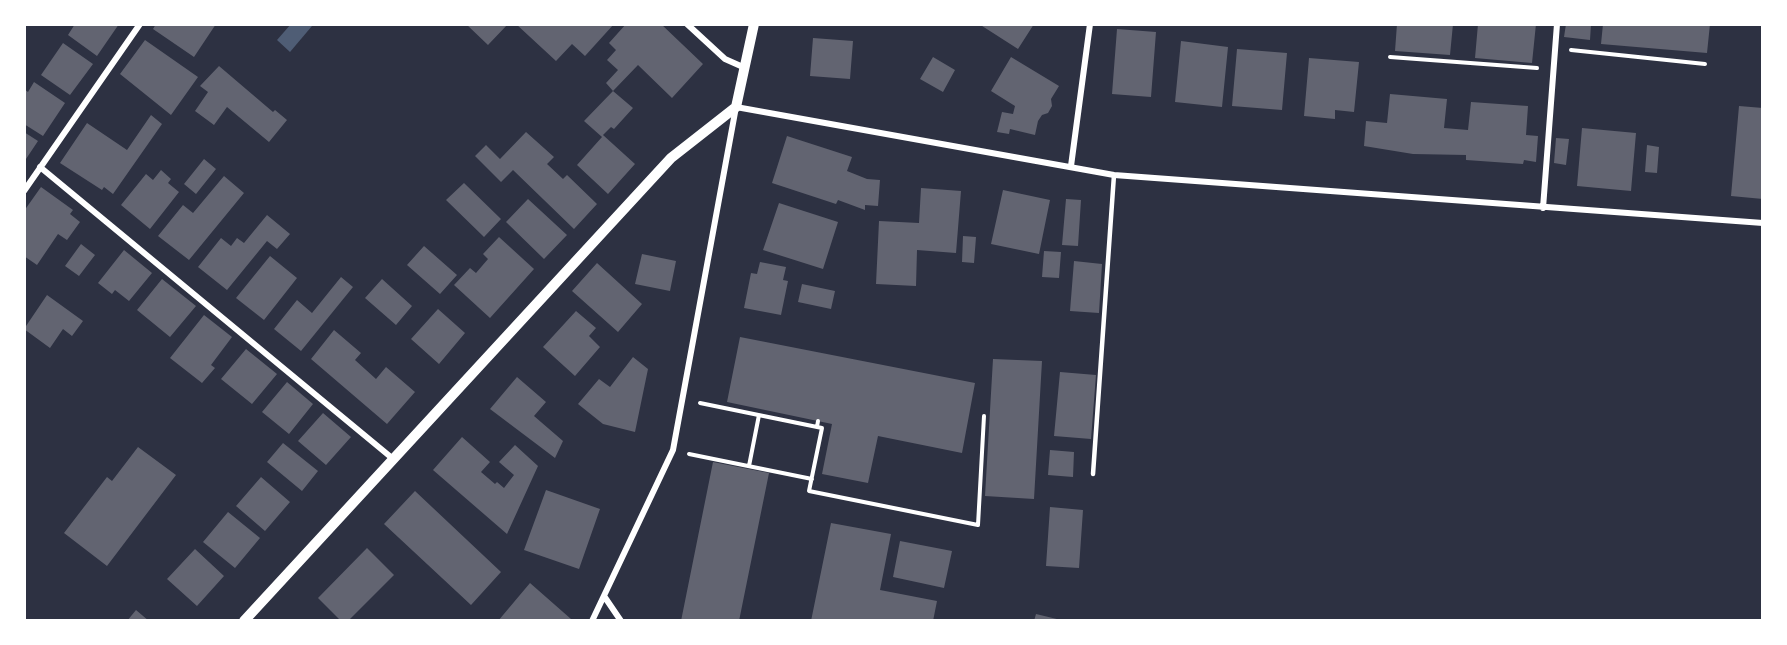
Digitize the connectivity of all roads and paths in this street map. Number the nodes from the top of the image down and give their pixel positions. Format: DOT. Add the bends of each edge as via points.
graph roads {
  1 [pos="140,24"];
  2 [pos="687,24"];
  3 [pos="754,24"];
  4 [pos="1090,24"];
  5 [pos="1557,24"];
  6 [pos="1555,48"];
  7 [pos="1389,57"];
  8 [pos="1705,64"];
  9 [pos="743,67"];
  10 [pos="1553,69"];
  11 [pos="736,107"];
  12 [pos="1071,166"];
  13 [pos="40,167"];
  14 [pos="1114,175"];
  15 [pos="24,191"];
  16 [pos="1543,208"];
  17 [pos="1763,223"];
  18 [pos="683,399"];
  19 [pos="759,415"];
  20 [pos="984,416"];
  21 [pos="818,421"];
  22 [pos="817,427"];
  23 [pos="673,450"];
  24 [pos="392,458"];
  25 [pos="749,466"];
  26 [pos="1093,474"];
  27 [pos="812,479"];
  28 [pos="604,596"];
  29 [pos="244,621"];
  30 [pos="592,621"];
  31 [pos="621,621"];
  1 -- 13 [label="street"];
  2 -- 9 [label="street" via="725,59"];
  3 -- 9 [label="street"];
  4 -- 12 [label="street"];
  5 -- 6 [label="street"];
  6 -- 8 [label="path"];
  6 -- 10 [label="street"];
  7 -- 10 [label="path"];
  9 -- 11 [label="street"];
  10 -- 16 [label="street"];
  11 -- 12 [label="street"];
  11 -- 18 [label="street"];
  11 -- 24 [label="street" via="671,159"];
  12 -- 14 [label="street"];
  13 -- 15 [label="street"];
  13 -- 24 [label="street"];
  14 -- 16 [label="street"];
  14 -- 26 [label="lane"];
  16 -- 17 [label="street"];
  18 -- 19 [label="path"];
  18 -- 23 [label="street"];
  19 -- 22 [label="path"];
  19 -- 25 [label="path"];
  20 -- 27 [label="path" via="978,525 809,491"];
  21 -- 22 [label="path"];
  22 -- 27 [label="path" via="822,428"];
  23 -- 25 [label="path"];
  23 -- 28 [label="street"];
  24 -- 29 [label="street"];
  25 -- 27 [label="path"];
  28 -- 30 [label="street"];
  28 -- 31 [label="street"];
}
